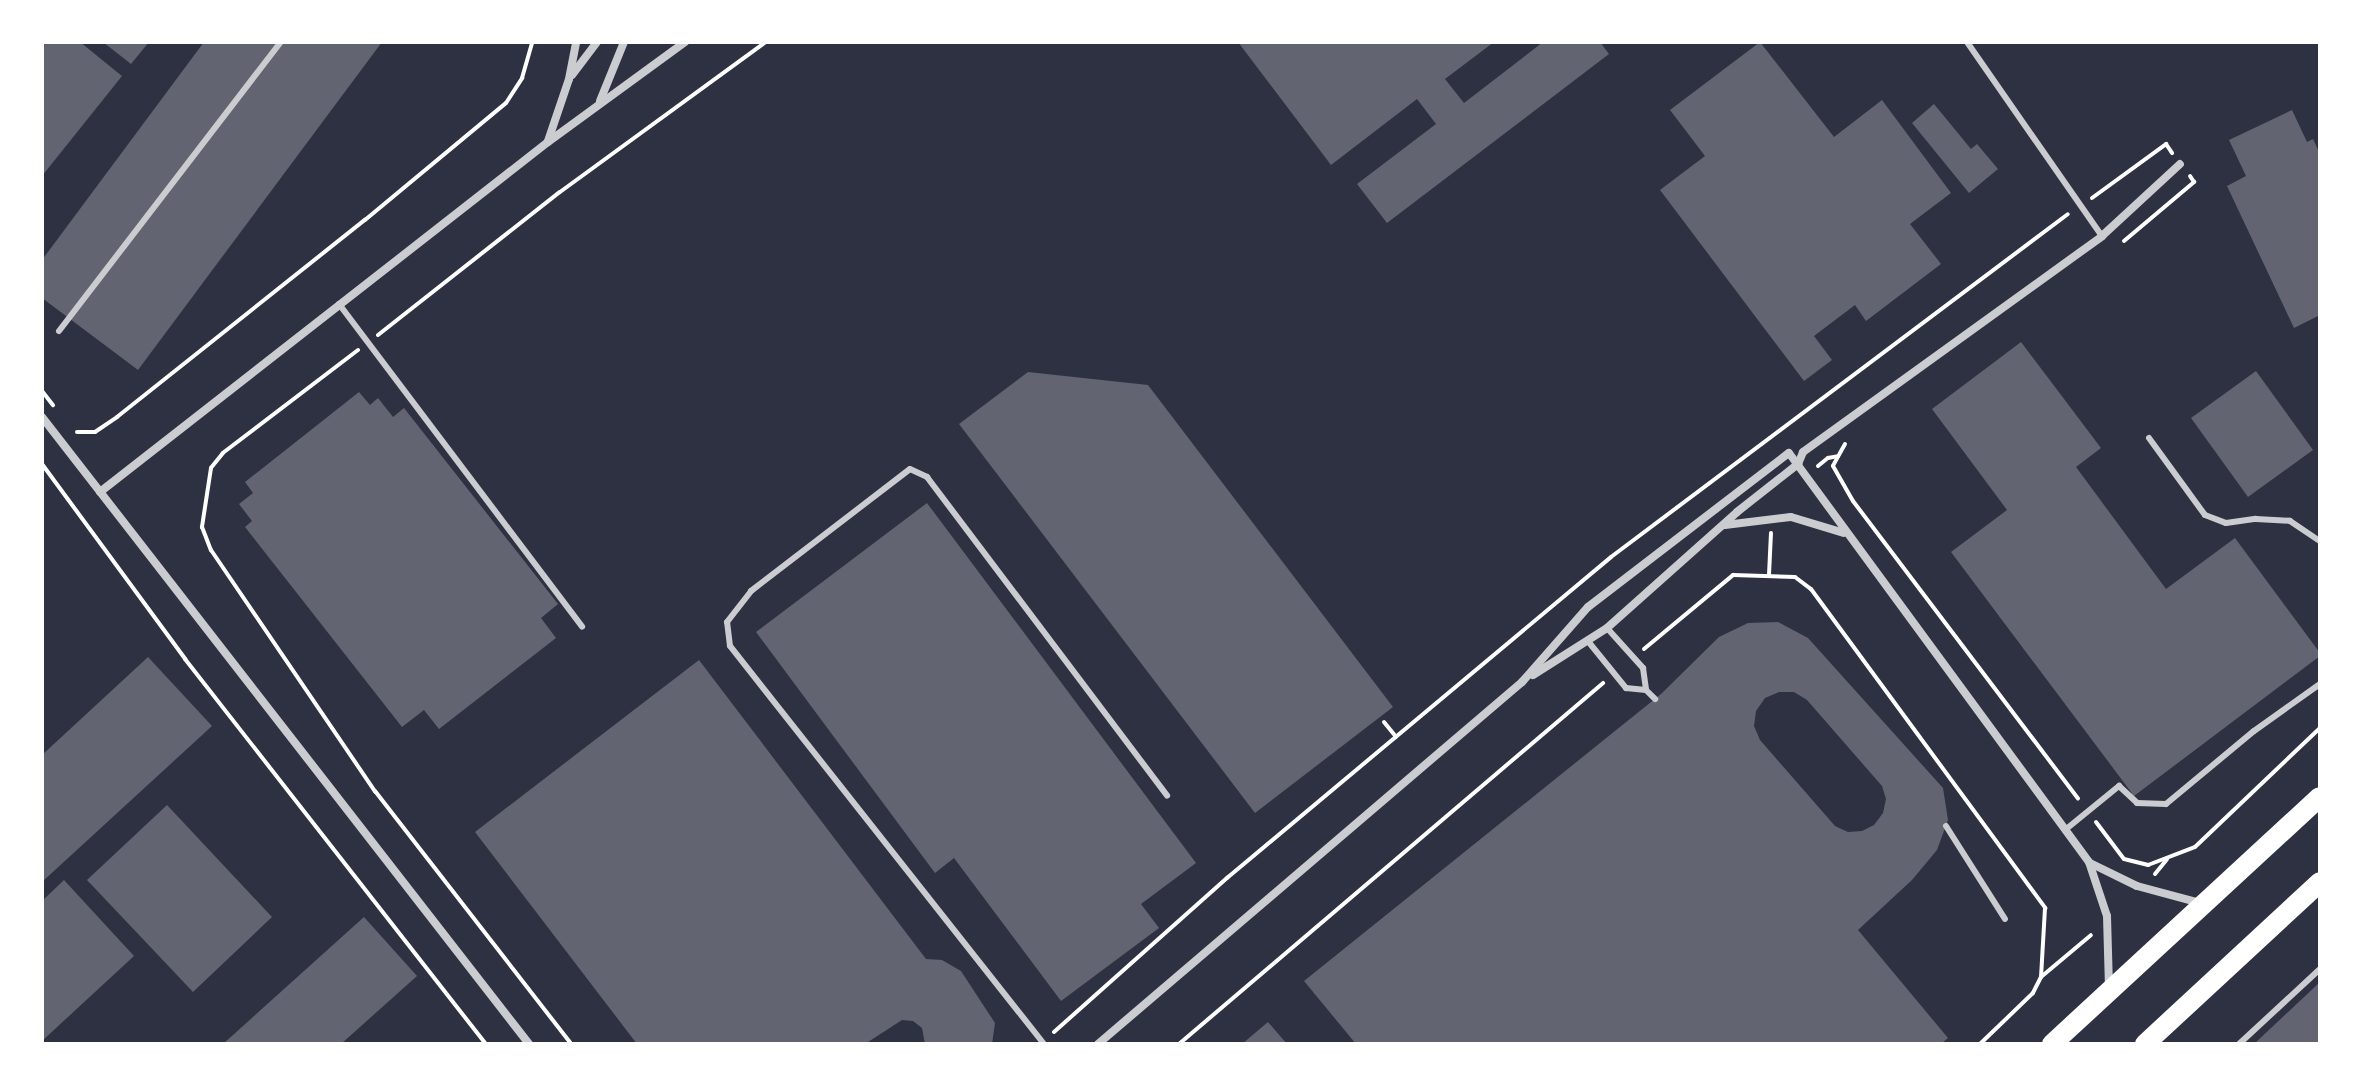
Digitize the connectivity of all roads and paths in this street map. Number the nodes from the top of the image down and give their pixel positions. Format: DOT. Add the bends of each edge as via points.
graph roads {
  1 [pos="281,42"];
  2 [pos="532,42"];
  3 [pos="576,42"];
  4 [pos="597,42"];
  5 [pos="624,42"];
  6 [pos="685,42"];
  7 [pos="766,42"];
  8 [pos="1967,42"];
  9 [pos="569,79"];
  10 [pos="599,104"];
  11 [pos="548,142"];
  12 [pos="2180,164"];
  13 [pos="2080,205"];
  14 [pos="2102,236"];
  15 [pos="2120,243"];
  16 [pos="339,304"];
  17 [pos="59,331"];
  18 [pos="368,342"];
  19 [pos="42,391"];
  20 [pos="60,413"];
  21 [pos="42,417"];
  22 [pos="69,424"];
  23 [pos="1854,437"];
  24 [pos="2149,438"];
  25 [pos="1803,452"];
  26 [pos="1789,453"];
  27 [pos="42,464"];
  28 [pos="1798,464"];
  29 [pos="100,492"];
  30 [pos="1724,525"];
  31 [pos="1846,533"];
  32 [pos="2320,541"];
  33 [pos="582,627"];
  34 [pos="1607,628"];
  35 [pos="1587,640"];
  36 [pos="1633,658"];
  37 [pos="1614,673"];
  38 [pos="1522,682"];
  39 [pos="2320,684"];
  40 [pos="1646,690"];
  41 [pos="1655,699"];
  42 [pos="1384,722"];
  43 [pos="2320,728"];
  44 [pos="1396,737"];
  45 [pos="1167,796"];
  46 [pos="2320,797"];
  47 [pos="2087,812"];
  48 [pos="1946,826"];
  49 [pos="2065,830"];
  50 [pos="2089,862"];
  51 [pos="2320,882"];
  52 [pos="2204,904"];
  53 [pos="2005,919"];
  54 [pos="2320,969"];
  55 [pos="2109,992"];
  56 [pos="1043,1043"];
  57 [pos="486,1044"];
  58 [pos="529,1044"];
  59 [pos="571,1044"];
  60 [pos="1098,1044"];
  61 [pos="1179,1044"];
  62 [pos="1980,1044"];
  63 [pos="2052,1044"];
  64 [pos="2145,1044"];
  65 [pos="2239,1044"];
  1 -- 17 [label="lane"];
  2 -- 22 [label="path" via="522,78 506,103 365,220 117,417 95,432 79,434"];
  3 -- 9 [label="street"];
  4 -- 9 [label="street"];
  5 -- 10 [label="street"];
  6 -- 10 [label="street"];
  7 -- 18 [label="path" via="560,192"];
  8 -- 13 [label="lane"];
  9 -- 11 [label="street"];
  10 -- 11 [label="street"];
  11 -- 16 [label="street"];
  12 -- 13 [label="path" via="2166,144"];
  12 -- 14 [label="street"];
  12 -- 15 [label="path" via="2194,182"];
  13 -- 14 [label="lane"];
  13 -- 44 [label="path" via="1611,557"];
  14 -- 25 [label="street"];
  16 -- 18 [label="lane"];
  16 -- 29 [label="street"];
  18 -- 33 [label="lane"];
  18 -- 59 [label="path" via="223,453 211,468 202,527 211,550 375,791"];
  19 -- 20 [label="path"];
  21 -- 29 [label="street"];
  23 -- 47 [label="path" via="1842,446 1833,466 1853,501"];
  24 -- 32 [label="lane" via="2205,515 2226,523 2290,521"];
  25 -- 26 [label="street"];
  25 -- 28 [label="street"];
  26 -- 28 [label="street"];
  26 -- 38 [label="street" via="1588,607"];
  27 -- 57 [label="path" via="185,659"];
  28 -- 30 [label="street"];
  28 -- 31 [label="street"];
  29 -- 58 [label="street"];
  30 -- 31 [label="street" via="1791,517"];
  30 -- 34 [label="street"];
  31 -- 49 [label="street"];
  34 -- 35 [label="street"];
  34 -- 36 [label="lane"];
  35 -- 37 [label="lane"];
  35 -- 38 [label="street"];
  36 -- 40 [label="lane" via="1643,668"];
  36 -- 62 [label="path" via="1733,575 1795,577 1811,589 2045,908 2041,977 2033,993"];
  37 -- 40 [label="lane" via="1626,688"];
  37 -- 61 [label="path"];
  38 -- 60 [label="street"];
  39 -- 47 [label="lane" via="2166,804 2137,803 2119,786"];
  40 -- 41 [label="lane"];
  42 -- 44 [label="path"];
  43 -- 47 [label="path" via="2195,847 2148,865 2124,859"];
  44 -- 56 [label="path" via="1227,878"];
  45 -- 56 [label="lane" via="927,477 910,469 751,591 727,622 730,646"];
  46 -- 52 [label="highway"];
  47 -- 49 [label="lane"];
  48 -- 53 [label="lane"];
  49 -- 50 [label="street"];
  50 -- 52 [label="street" via="2137,886"];
  50 -- 55 [label="street" via="2107,916"];
  51 -- 64 [label="highway"];
  52 -- 55 [label="highway"];
  54 -- 65 [label="lane"];
  55 -- 63 [label="highway"];
}
